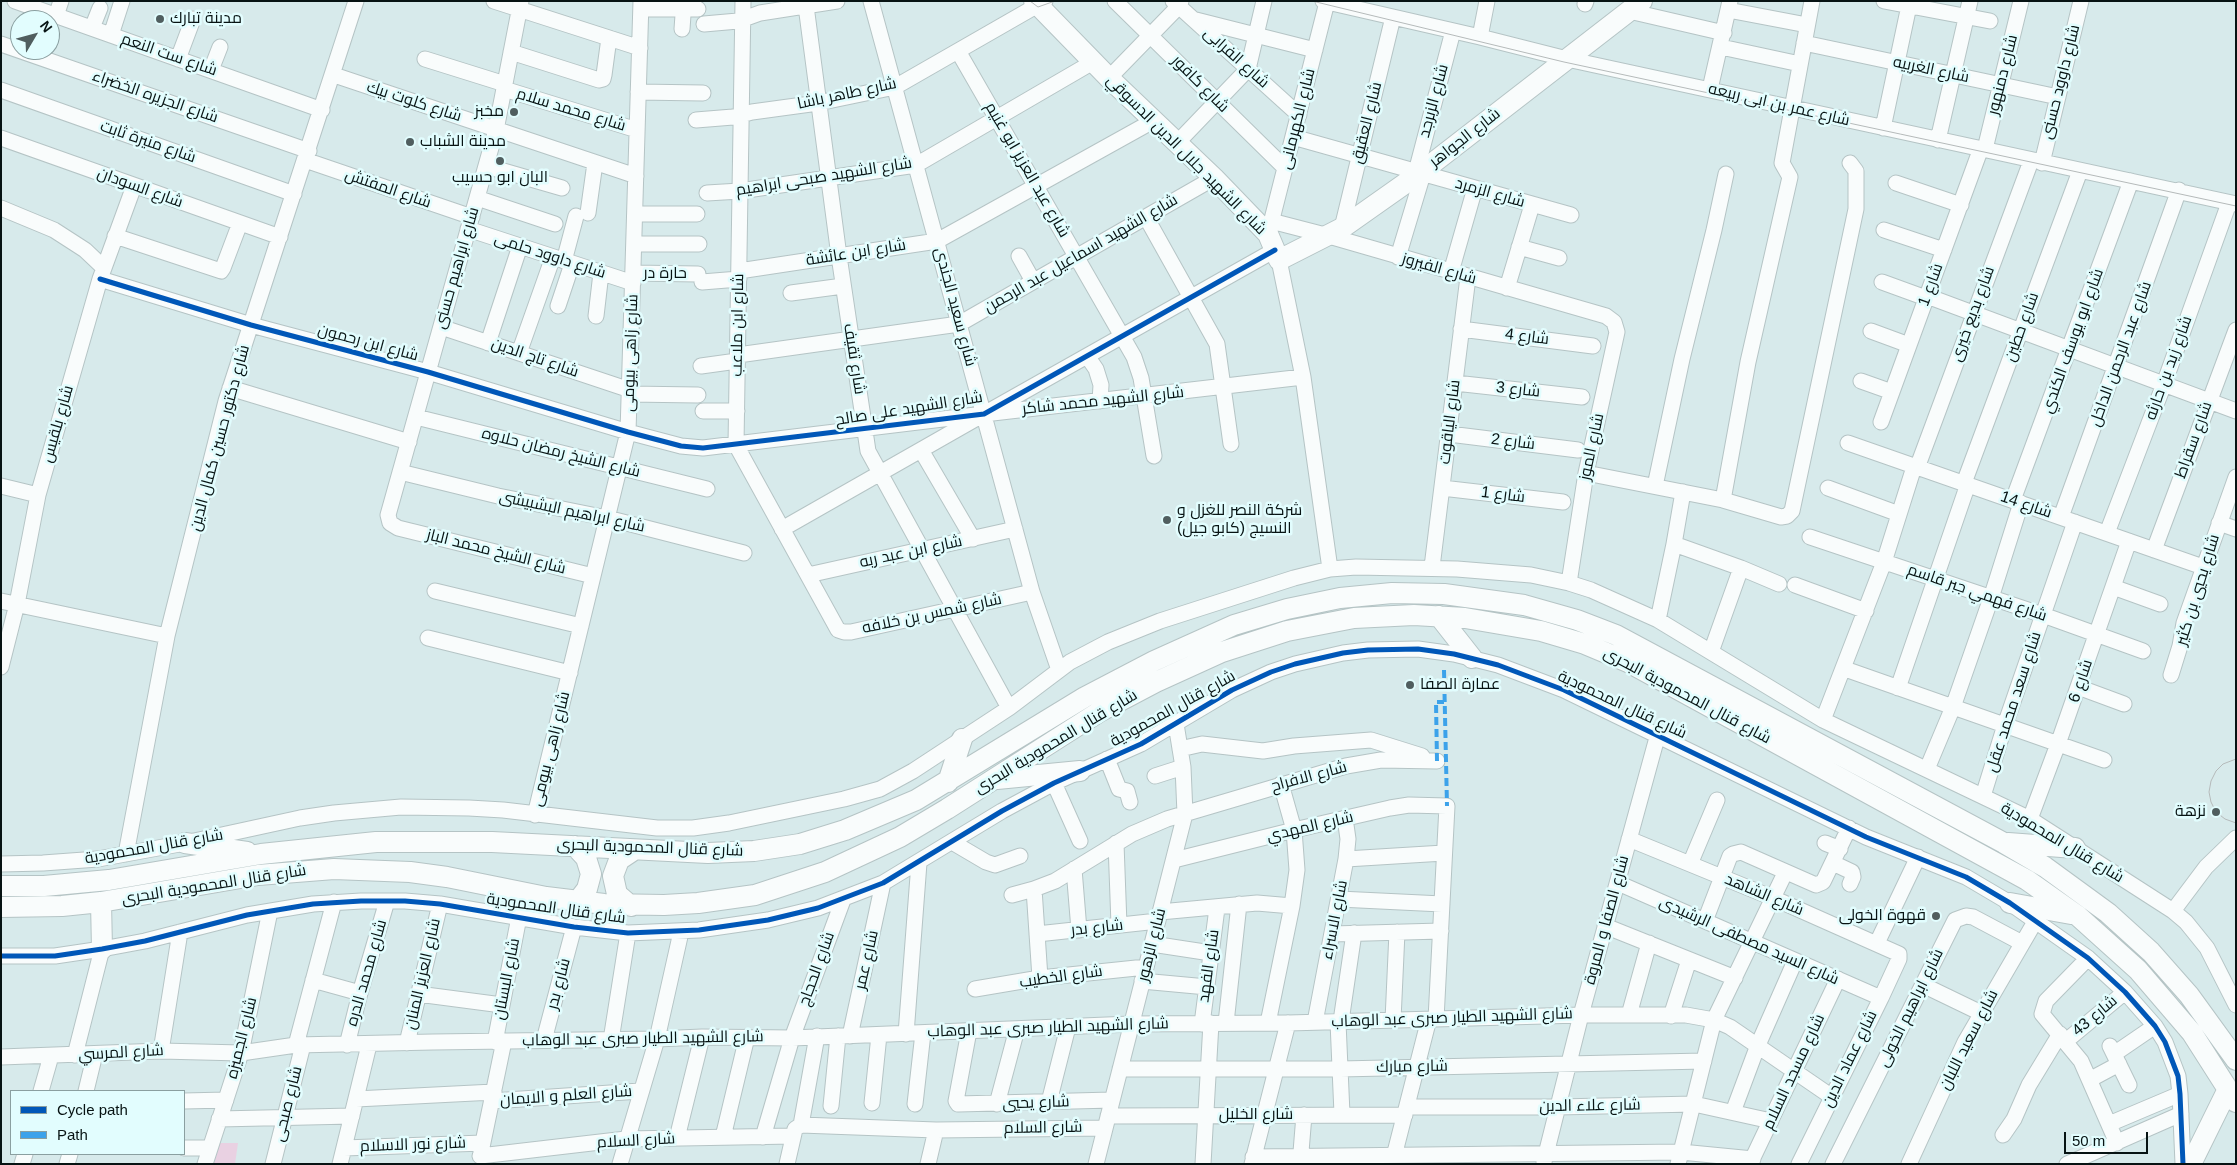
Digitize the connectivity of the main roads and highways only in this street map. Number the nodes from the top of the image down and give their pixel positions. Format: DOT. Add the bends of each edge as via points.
graph roads {
  1 [pos="1039,2"];
  2 [pos="1636,6"];
  3 [pos="1273,241"];
  4 [pos="1440,616"];
  5 [pos="1472,658"];
  6 [pos="962,739"];
  7 [pos="1080,771"];
  8 [pos="993,779"];
  9 [pos="948,782"];
  10 [pos="184,843"];
  11 [pos="2004,843"];
  12 [pos="575,846"];
  13 [pos="2075,848"];
  14 [pos="634,850"];
  15 [pos="261,854"];
  16 [pos="1,886"];
  17 [pos="101,902"];
  18 [pos="577,902"];
  19 [pos="2010,903"];
  20 [pos="631,906"];
  21 [pos="1,907"];
  22 [pos="2078,916"];
  23 [pos="102,949"];
  24 [pos="2236,1060"];
  25 [pos="2232,1095"];
  26 [pos="2190,1164"];
  1 -- 3 [label="main road, شارع الشهيد جلال الدين الدسوقي" via="1093,62 1214,178"];
  2 -- 3 [label="main road, شارع الجواهر" via="1420,173 1336,232"];
  4 -- 5 [label="main road"];
  4 -- 8 [label="main road, شارع قنال المحمودية البحرى" via="1354,618 1254,640 1134,693 1075,726"];
  4 -- 22 [label="main road, شارع قنال المحمودية البحرى" via="1541,631 1585,644 1628,662 2010,870"];
  6 -- 9 [label="main road"];
  7 -- 8 [label="main road"];
  8 -- 20 [label="main road, شارع قنال المحمودية البحرى" via="900,837 802,881 731,899"];
  9 -- 11 [label="main road, شارع قنال المحمودية البحرى" via="1109,684 1234,625 1340,598 1392,593 1444,594 1532,608 1616,635"];
  9 -- 14 [label="main road, شارع قنال المحمودية البحرى" via="881,816 800,844 731,853"];
  10 -- 15 [label="main road"];
  11 -- 13 [label="main road"];
  11 -- 24 [label="main road, شارع قنال المحمودية البحرى" via="2085,894 2130,932 2190,995"];
  12 -- 14 [label="main road, شارع قنال المحمودية البحرى"];
  12 -- 15 [label="main road, شارع قنال المحمودية البحرى" via="415,841"];
  12 -- 18 [label="main road" via="586,858 591,874 587,889"];
  14 -- 20 [label="main road" via="619,860 613,876 617,894"];
  15 -- 16 [label="main road, شارع قنال المحمودية البحرى" via="109,880"];
  17 -- 18 [label="main road, شارع قنال المحمودية البحرى" via="258,876 334,869 410,872"];
  17 -- 21 [label="main road, شارع قنال المحمودية البحرى"];
  17 -- 23 [label="main road"];
  18 -- 20 [label="main road, شارع قنال المحمودية البحرى"];
  19 -- 22 [label="main road"];
  22 -- 25 [label="main road, شارع قنال المحمودية البحرى" via="2118,950 2157,990 2192,1033"];
  25 -- 26 [label="main road"];
}
